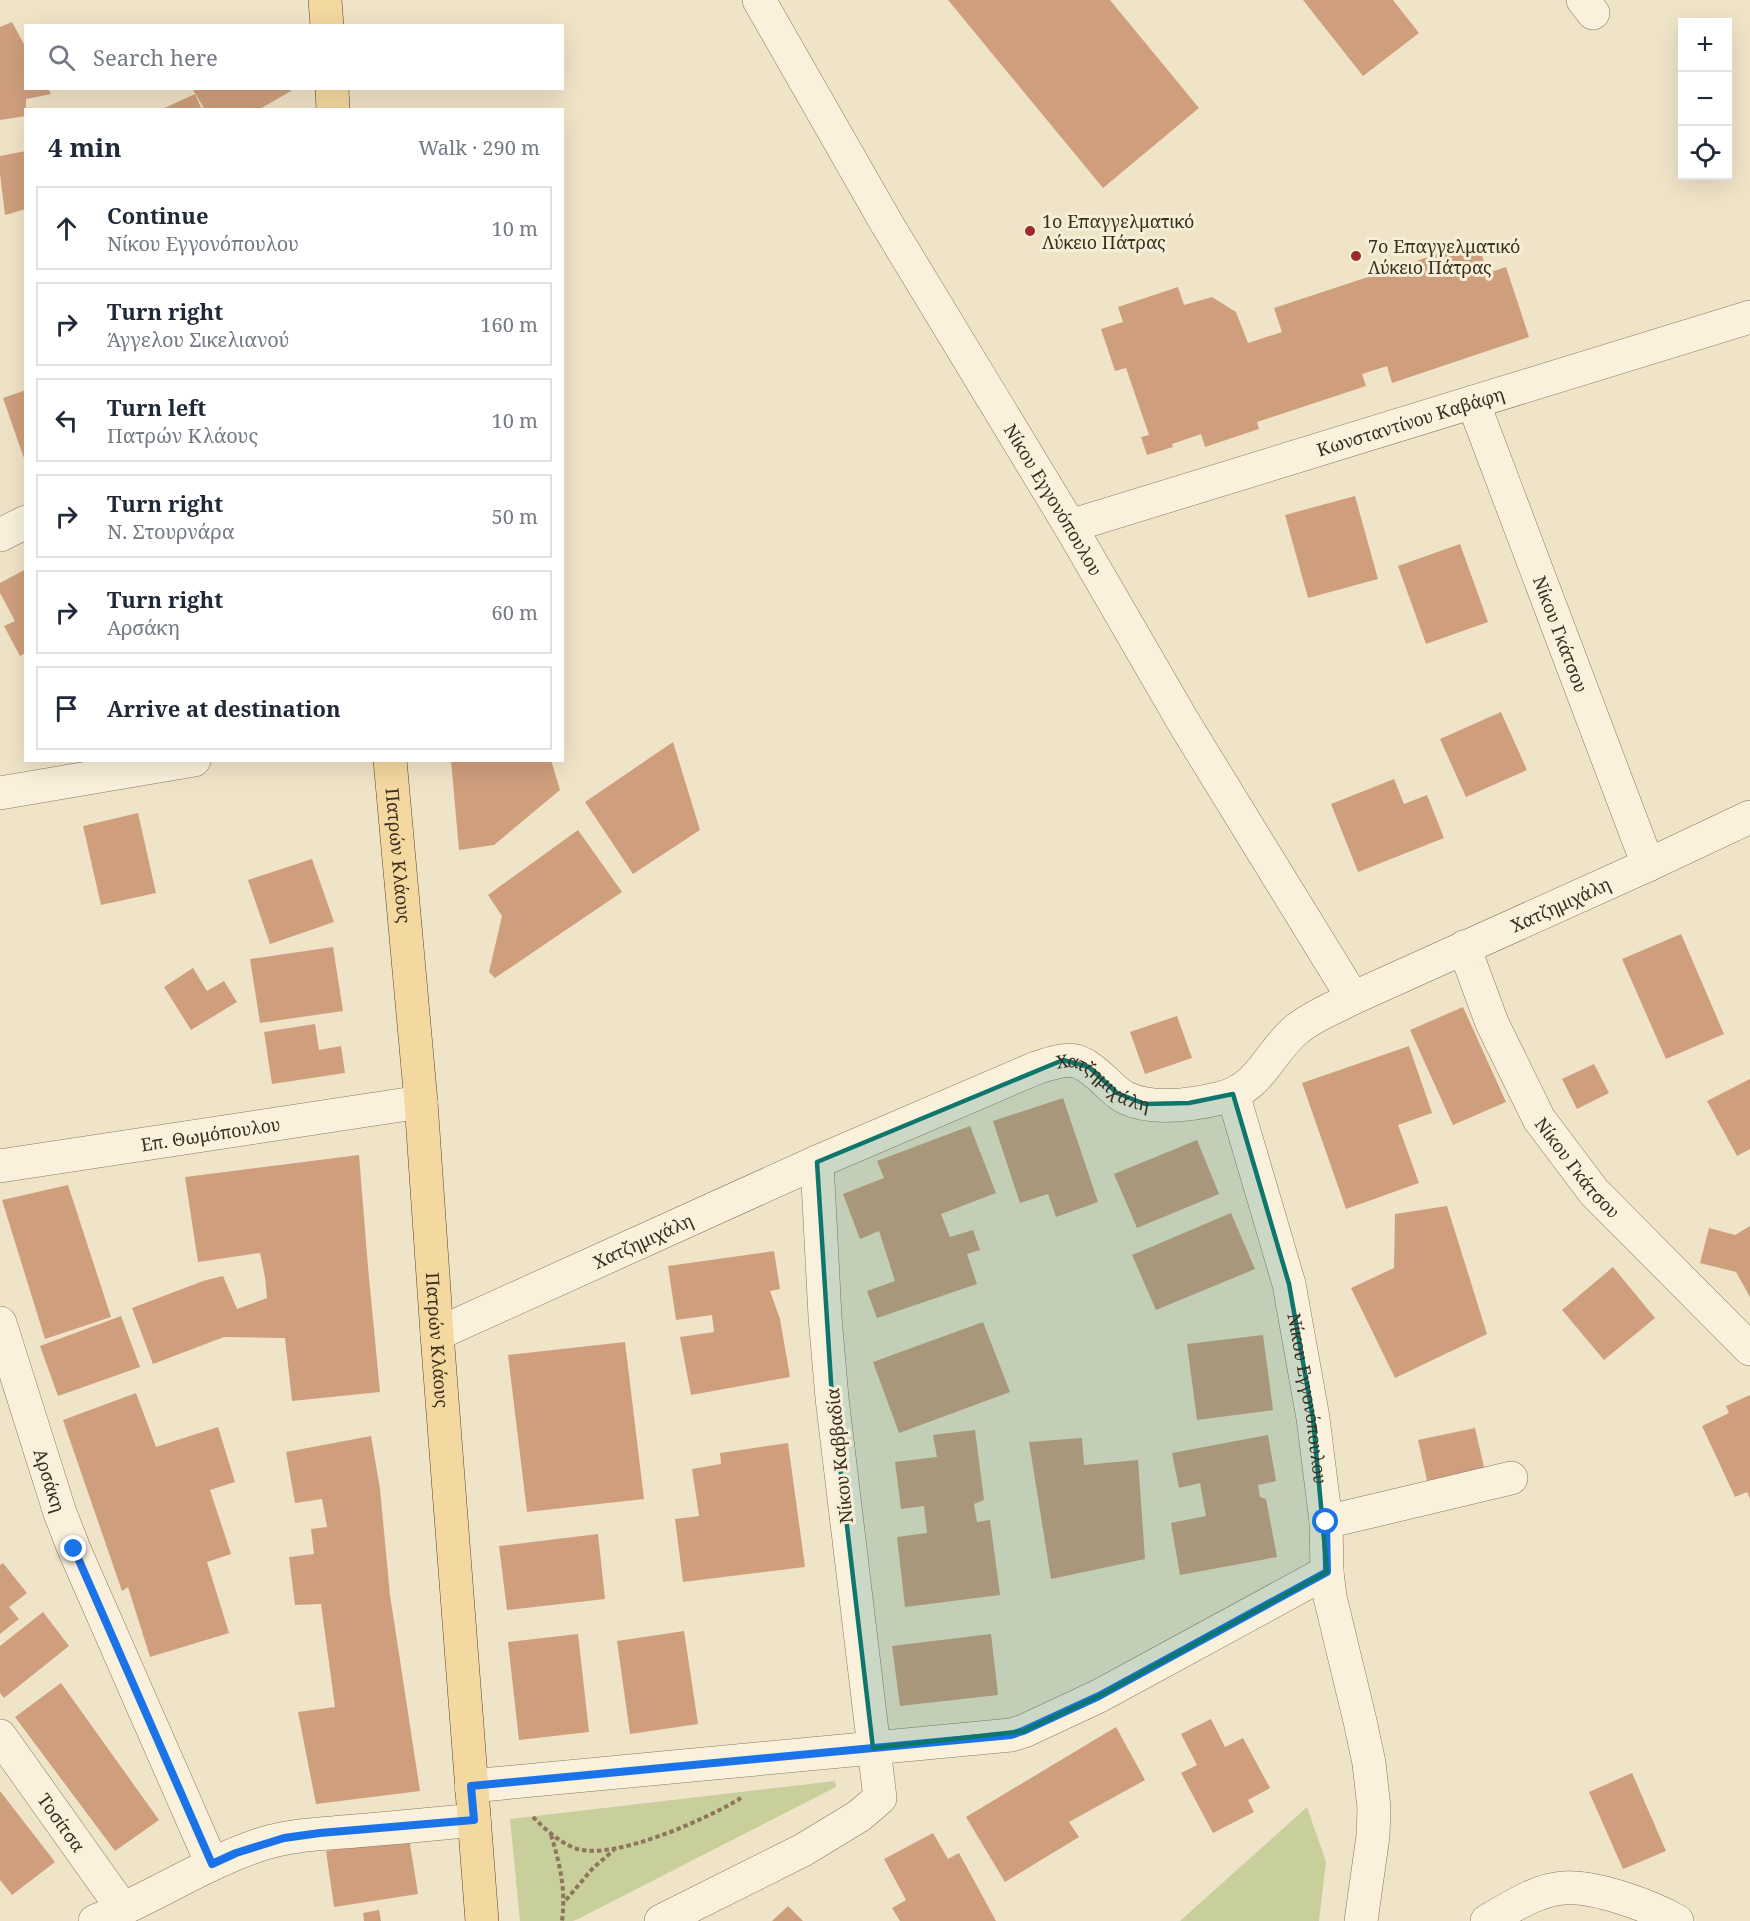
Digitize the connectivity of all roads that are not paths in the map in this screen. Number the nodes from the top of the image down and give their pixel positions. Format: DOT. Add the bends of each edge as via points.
graph roads {
  1 [pos="325,0"];
  2 [pos="759,0"];
  3 [pos="327,24"];
  4 [pos="332,90"];
  5 [pos="333,108"];
  6 [pos="1750,318"];
  7 [pos="1473,402"];
  8 [pos="24,523"];
  9 [pos="1070,526"];
  10 [pos="0,535"];
  11 [pos="182,762"];
  12 [pos="390,762"];
  13 [pos="0,793"];
  14 [pos="1750,816"];
  15 [pos="1648,865"];
  16 [pos="1464,946"];
  17 [pos="1353,998"];
  18 [pos="1233,1094"];
  19 [pos="422,1102"];
  20 [pos="817,1162"];
  21 [pos="0,1166"];
  22 [pos="0,1323"];
  23 [pos="437,1334"];
  24 [pos="1749,1348"];
  25 [pos="1511,1478"];
  26 [pos="1326,1522"];
  27 [pos="1327,1572"];
  28 [pos="0,1736"];
  29 [pos="873,1748"];
  30 [pos="471,1786"];
  31 [pos="474,1820"];
  32 [pos="212,1864"];
  33 [pos="109,1915"];
  34 [pos="482,1921"];
  35 [pos="661,1921"];
  36 [pos="1361,1921"];
  37 [pos="1487,1921"];
  38 [pos="1677,1921"];
  1 -- 3 [label="main road"];
  2 -- 9 [label="street, Νίκου Εγγονόπουλου" via="887,224"];
  4 -- 5 [label="main road"];
  6 -- 7 [label="street, Κωνσταντίνου Καβάφη"];
  7 -- 9 [label="street, Κωνσταντίνου Καβάφη"];
  7 -- 15 [label="street, Νίκου Γκάτσου"];
  8 -- 10 [label="street"];
  9 -- 17 [label="street, Νίκου Εγγονόπουλου" via="1184,723"];
  11 -- 13 [label="street"];
  12 -- 19 [label="main road, Πατρών Κλάους"];
  14 -- 15 [label="street, Χατζημιχάλη"];
  15 -- 16 [label="street, Χατζημιχάλη"];
  16 -- 17 [label="street, Χατζημιχάλη"];
  16 -- 24 [label="street, Νίκου Γκάτσου" via="1492,1023 1539,1119 1594,1192"];
  17 -- 18 [label="street, Χατζημιχάλη" via="1297,1029 1249,1085"];
  18 -- 20 [label="street, Χατζημιχάλη" via="1189,1103 1145,1104 1117,1093 1089,1066 1063,1060"];
  18 -- 26 [label="street, Νίκου Εγγονόπουλου" via="1289,1284 1313,1418"];
  19 -- 21 [label="street, Επ. Θωμόπουλου"];
  19 -- 23 [label="main road, Πατρών Κλάους"];
  20 -- 23 [label="street, Χατζημιχάλη"];
  20 -- 29 [label="street, Νίκου Καββαδία" via="832,1398"];
  22 -- 32 [label="street, Αρσάκη" via="74,1549"];
  23 -- 30 [label="main road, Πατρών Κλάους"];
  25 -- 26 [label="street"];
  26 -- 27 [label="street, Νίκου Εγγονόπουλου"];
  27 -- 29 [label="street" via="1099,1696 1023,1731"];
  27 -- 36 [label="street, Νίκου Εγγονόπουλου" via="1372,1784 1373,1836"];
  28 -- 33 [label="street, Τοσίτσα"];
  29 -- 30 [label="street"];
  29 -- 35 [label="street, Νίκου Καββαδία" via="880,1798 860,1816 803,1850"];
  30 -- 31 [label="main road, Πατρών Κλάους"];
  31 -- 32 [label="street" via="284,1838"];
  31 -- 34 [label="main road, Πατρών Κλάους"];
  32 -- 33 [label="street"];
  37 -- 38 [label="street" via="1539,1894 1563,1888 1605,1894"];
}
